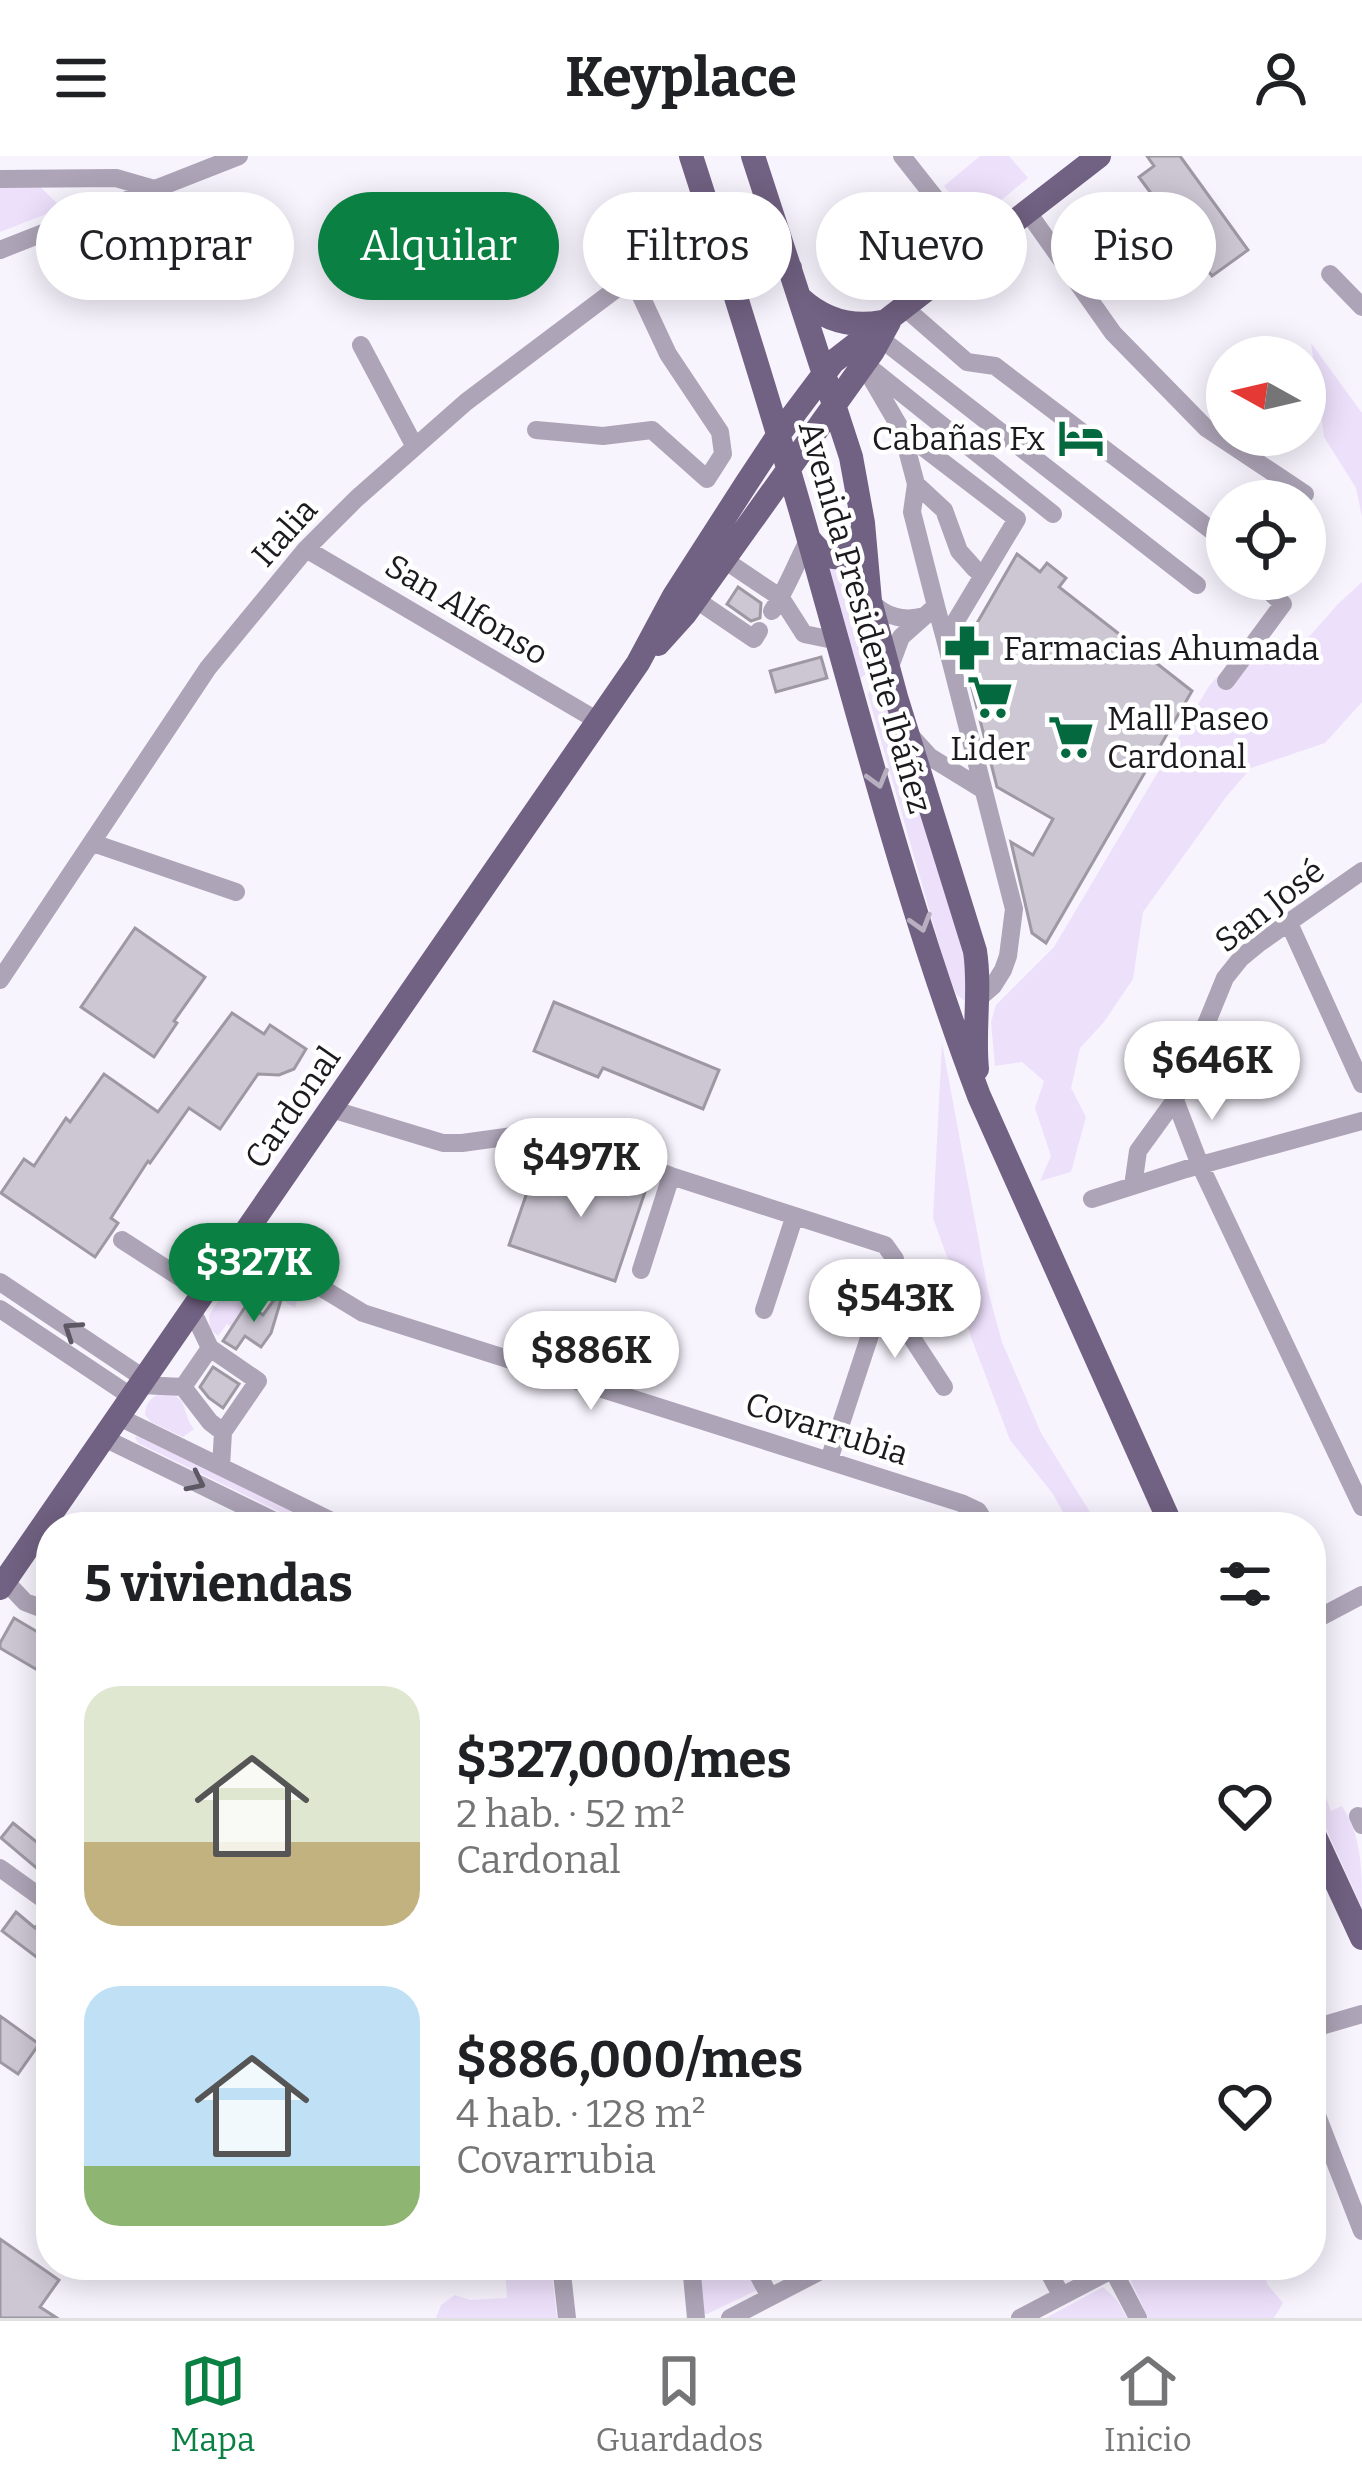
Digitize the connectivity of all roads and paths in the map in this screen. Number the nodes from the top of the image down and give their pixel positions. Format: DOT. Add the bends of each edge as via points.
graph roads {
  1 [pos="238,156"];
  2 [pos="692,156"];
  3 [pos="753,156"];
  4 [pos="902,156"];
  5 [pos="1084,160"];
  6 [pos="184,166"];
  7 [pos="0,179"];
  8 [pos="154,189"];
  9 [pos="703,192"];
  10 [pos="765,192"];
  11 [pos="931,192"];
  12 [pos="1028,211"];
  13 [pos="0,250"];
  14 [pos="792,274"];
  15 [pos="1330,274"];
  16 [pos="800,298"];
  17 [pos="601,300"];
  18 [pos="643,300"];
  19 [pos="737,300"];
  20 [pos="918,300"];
  21 [pos="1362,307"];
  22 [pos="892,322"];
  23 [pos="361,345"];
  24 [pos="863,363"];
  25 [pos="758,366"];
  26 [pos="824,372"];
  27 [pos="835,403"];
  28 [pos="536,430"];
  29 [pos="902,431"];
  30 [pos="779,434"];
  31 [pos="415,447"];
  32 [pos="789,468"];
  33 [pos="1284,480"];
  34 [pos="746,484"];
  35 [pos="916,484"];
  36 [pos="1053,514"];
  37 [pos="863,523"];
  38 [pos="1206,526"];
  39 [pos="809,539"];
  40 [pos="306,549"];
  41 [pos="723,559"];
  42 [pos="974,569"];
  43 [pos="1197,585"];
  44 [pos="695,599"];
  45 [pos="1279,600"];
  46 [pos="870,601"];
  47 [pos="777,605"];
  48 [pos="933,610"];
  49 [pos="759,632"];
  50 [pos="945,639"];
  51 [pos="838,641"];
  52 [pos="638,663"];
  53 [pos="889,669"];
  54 [pos="1226,680"];
  55 [pos="896,697"];
  56 [pos="856,705"];
  57 [pos="598,722"];
  58 [pos="906,730"];
  59 [pos="982,788"];
  60 [pos="93,843"];
  61 [pos="1362,871"];
  62 [pos="236,892"];
  63 [pos="1288,921"];
  64 [pos="1012,929"];
  65 [pos="975,951"];
  66 [pos="4,967"];
  67 [pos="942,992"];
  68 [pos="978,999"];
  69 [pos="1362,1084"];
  70 [pos="979,1096"];
  71 [pos="1174,1100"];
  72 [pos="331,1109"];
  73 [pos="1362,1120"];
  74 [pos="1200,1165"];
  75 [pos="671,1176"];
  76 [pos="1133,1186"];
  77 [pos="1092,1199"];
  78 [pos="794,1218"];
  79 [pos="241,1239"];
  80 [pos="122,1240"];
  81 [pos="641,1270"];
  82 [pos="0,1282"];
  83 [pos="198,1301"];
  84 [pos="883,1301"];
  85 [pos="0,1309"];
  86 [pos="764,1310"];
  87 [pos="209,1348"];
  88 [pos="183,1387"];
  89 [pos="944,1387"];
  90 [pos="128,1403"];
  91 [pos="217,1427"];
  92 [pos="181,1447"];
  93 [pos="829,1460"];
  94 [pos="221,1467"];
  95 [pos="1362,1507"];
  96 [pos="53,1512"];
  97 [pos="268,1512"];
  98 [pos="300,1512"];
  99 [pos="979,1512"];
  100 [pos="1165,1512"];
  101 [pos="36,1536"];
  102 [pos="2,1585"];
  103 [pos="1362,1595"];
  104 [pos="36,1606"];
  105 [pos="1326,1614"];
  106 [pos="1326,1860"];
  107 [pos="0,1868"];
  108 [pos="36,1894"];
  109 [pos="1362,1938"];
  110 [pos="1362,2014"];
  111 [pos="1326,2025"];
  112 [pos="1326,2139"];
  113 [pos="1362,2231"];
  114 [pos="563,2280"];
  115 [pos="692,2280"];
  116 [pos="761,2280"];
  117 [pos="803,2280"];
  118 [pos="1053,2280"];
  119 [pos="1079,2280"];
  120 [pos="1092,2280"];
  121 [pos="1122,2280"];
  122 [pos="1082,2285"];
  123 [pos="1061,2295"];
  124 [pos="770,2297"];
  125 [pos="567,2318"];
  126 [pos="696,2318"];
  127 [pos="730,2318"];
  128 [pos="1020,2318"];
  129 [pos="1138,2318"];
  1 -- 6 [label="street"];
  2 -- 9 [label="main road, Avenida Presidente Ibáñez"];
  3 -- 10 [label="main road, Avenida Presidente Ibáñez"];
  4 -- 11 [label="street"];
  5 -- 12 [label="main road"];
  6 -- 8 [label="street"];
  7 -- 8 [label="street" via="116,178"];
  8 -- 13 [label="street"];
  12 -- 33 [label="street" via="1113,333 1206,428"];
  14 -- 16 [label="main road, Avenida Presidente Ibáñez"];
  15 -- 21 [label="street"];
  16 -- 22 [label="main road" via="847,323"];
  16 -- 26 [label="main road, Avenida Presidente Ibáñez"];
  17 -- 31 [label="street, Italia"];
  18 -- 28 [label="street" via="720,432 723,454 707,479 652,430"];
  19 -- 25 [label="main road, Avenida Presidente Ibáñez"];
  20 -- 22 [label="main road"];
  22 -- 24 [label="main road, Cardonal"];
  22 -- 26 [label="main road, Cardonal"];
  22 -- 38 [label="street" via="967,362 995,366"];
  22 -- 43 [label="street"];
  23 -- 31 [label="street"];
  24 -- 27 [label="main road, Cardonal"];
  24 -- 29 [label="street"];
  24 -- 36 [label="street"];
  25 -- 30 [label="main road, Avenida Presidente Ibáñez"];
  25 -- 34 [label="main road" via="760,421"];
  26 -- 27 [label="main road, Avenida Presidente Ibáñez"];
  26 -- 30 [label="main road, Cardonal"];
  27 -- 32 [label="main road, Cardonal"];
  27 -- 37 [label="main road, Avenida Presidente Ibáñez"];
  29 -- 35 [label="street"];
  29 -- 50 [label="street" via="1017,519"];
  30 -- 32 [label="main road, Avenida Presidente Ibáñez"];
  30 -- 34 [label="main road, Cardonal"];
  31 -- 40 [label="street, Italia"];
  32 -- 39 [label="main road, Avenida Presidente Ibáñez"];
  32 -- 41 [label="main road, Cardonal"];
  34 -- 52 [label="main road, Cardonal"];
  35 -- 42 [label="street" via="944,510"];
  35 -- 48 [label="street" via="912,512"];
  37 -- 39 [label="main road" via="856,547 840,557 821,554"];
  37 -- 46 [label="main road, Avenida Presidente Ibáñez"];
  39 -- 47 [label="street"];
  39 -- 51 [label="main road, Avenida Presidente Ibáñez"];
  40 -- 57 [label="street, San Alfonso"];
  40 -- 60 [label="street, Italia" via="208,668"];
  41 -- 44 [label="main road, Cardonal"];
  41 -- 47 [label="street"];
  44 -- 49 [label="street" via="754,639"];
  44 -- 52 [label="main road, Cardonal"];
  45 -- 54 [label="street"];
  46 -- 48 [label="street" via="893,617"];
  46 -- 53 [label="main road, Avenida Presidente Ibáñez"];
  47 -- 51 [label="street" via="804,634"];
  48 -- 50 [label="street"];
  48 -- 53 [label="street" via="901,637"];
  50 -- 59 [label="street"];
  51 -- 56 [label="main road, Avenida Presidente Ibáñez"];
  52 -- 57 [label="main road, Cardonal"];
  53 -- 55 [label="main road, Avenida Presidente Ibáñez"];
  55 -- 56 [label="main road" via="890,685 871,679"];
  55 -- 58 [label="main road, Avenida Presidente Ibáñez"];
  56 -- 67 [label="main road, Avenida Presidente Ibáñez, one-way"];
  57 -- 72 [label="main road, Cardonal"];
  58 -- 59 [label="street" via="930,757"];
  58 -- 65 [label="main road, Avenida Presidente Ibáñez"];
  59 -- 64 [label="street" via="1011,893"];
  60 -- 62 [label="street"];
  60 -- 66 [label="street, Italia"];
  61 -- 63 [label="street, San José"];
  63 -- 69 [label="street"];
  63 -- 71 [label="street, San José" via="1226,978"];
  64 -- 65 [label="street" via="995,952"];
  64 -- 68 [label="street" via="1003,970"];
  65 -- 68 [label="main road, Avenida Presidente Ibáñez"];
  67 -- 68 [label="main road" via="958,1007"];
  67 -- 70 [label="main road, Avenida Presidente Ibáñez"];
  68 -- 70 [label="main road, Avenida Presidente Ibáñez"];
  70 -- 100 [label="main road, Avenida Presidente Ibáñez"];
  71 -- 74 [label="street"];
  71 -- 76 [label="street, San José" via="1138,1151"];
  72 -- 75 [label="street" via="443,1143 560,1135"];
  72 -- 79 [label="main road, Cardonal"];
  73 -- 74 [label="street"];
  74 -- 76 [label="street"];
  74 -- 95 [label="street"];
  75 -- 78 [label="street"];
  75 -- 81 [label="street"];
  76 -- 77 [label="street"];
  78 -- 84 [label="street" via="885,1245 895,1259"];
  78 -- 86 [label="street"];
  79 -- 83 [label="main road, Cardonal"];
  79 -- 93 [label="street, Covarrubia" via="363,1313"];
  80 -- 83 [label="street"];
  90 -- 82 [label="street, one-way"];
  83 -- 87 [label="street"];
  83 -- 90 [label="main road, Cardonal"];
  84 -- 89 [label="street"];
  84 -- 93 [label="street"];
  85 -- 90 [label="street"];
  87 -- 88 [label="street"];
  87 -- 91 [label="street" via="258,1381"];
  88 -- 90 [label="street"];
  88 -- 91 [label="street"];
  90 -- 92 [label="street"];
  90 -- 96 [label="main road, Cardonal"];
  90 -- 97 [label="street, one-way"];
  91 -- 92 [label="street"];
  91 -- 94 [label="street"];
  92 -- 94 [label="street"];
  93 -- 99 [label="street, Covarrubia"];
  94 -- 98 [label="street"];
  101 -- 102 [label="main road, Cardonal"];
  102 -- 104 [label="street"];
  103 -- 105 [label="street"];
  106 -- 109 [label="main road"];
  107 -- 108 [label="street"];
  110 -- 111 [label="street"];
  112 -- 113 [label="street"];
  114 -- 125 [label="street"];
  115 -- 126 [label="street"];
  116 -- 124 [label="street"];
  117 -- 124 [label="street"];
  118 -- 123 [label="street"];
  119 -- 122 [label="street"];
  120 -- 122 [label="street"];
  121 -- 129 [label="street"];
  122 -- 123 [label="street"];
  123 -- 128 [label="street"];
  124 -- 127 [label="street"];
}
